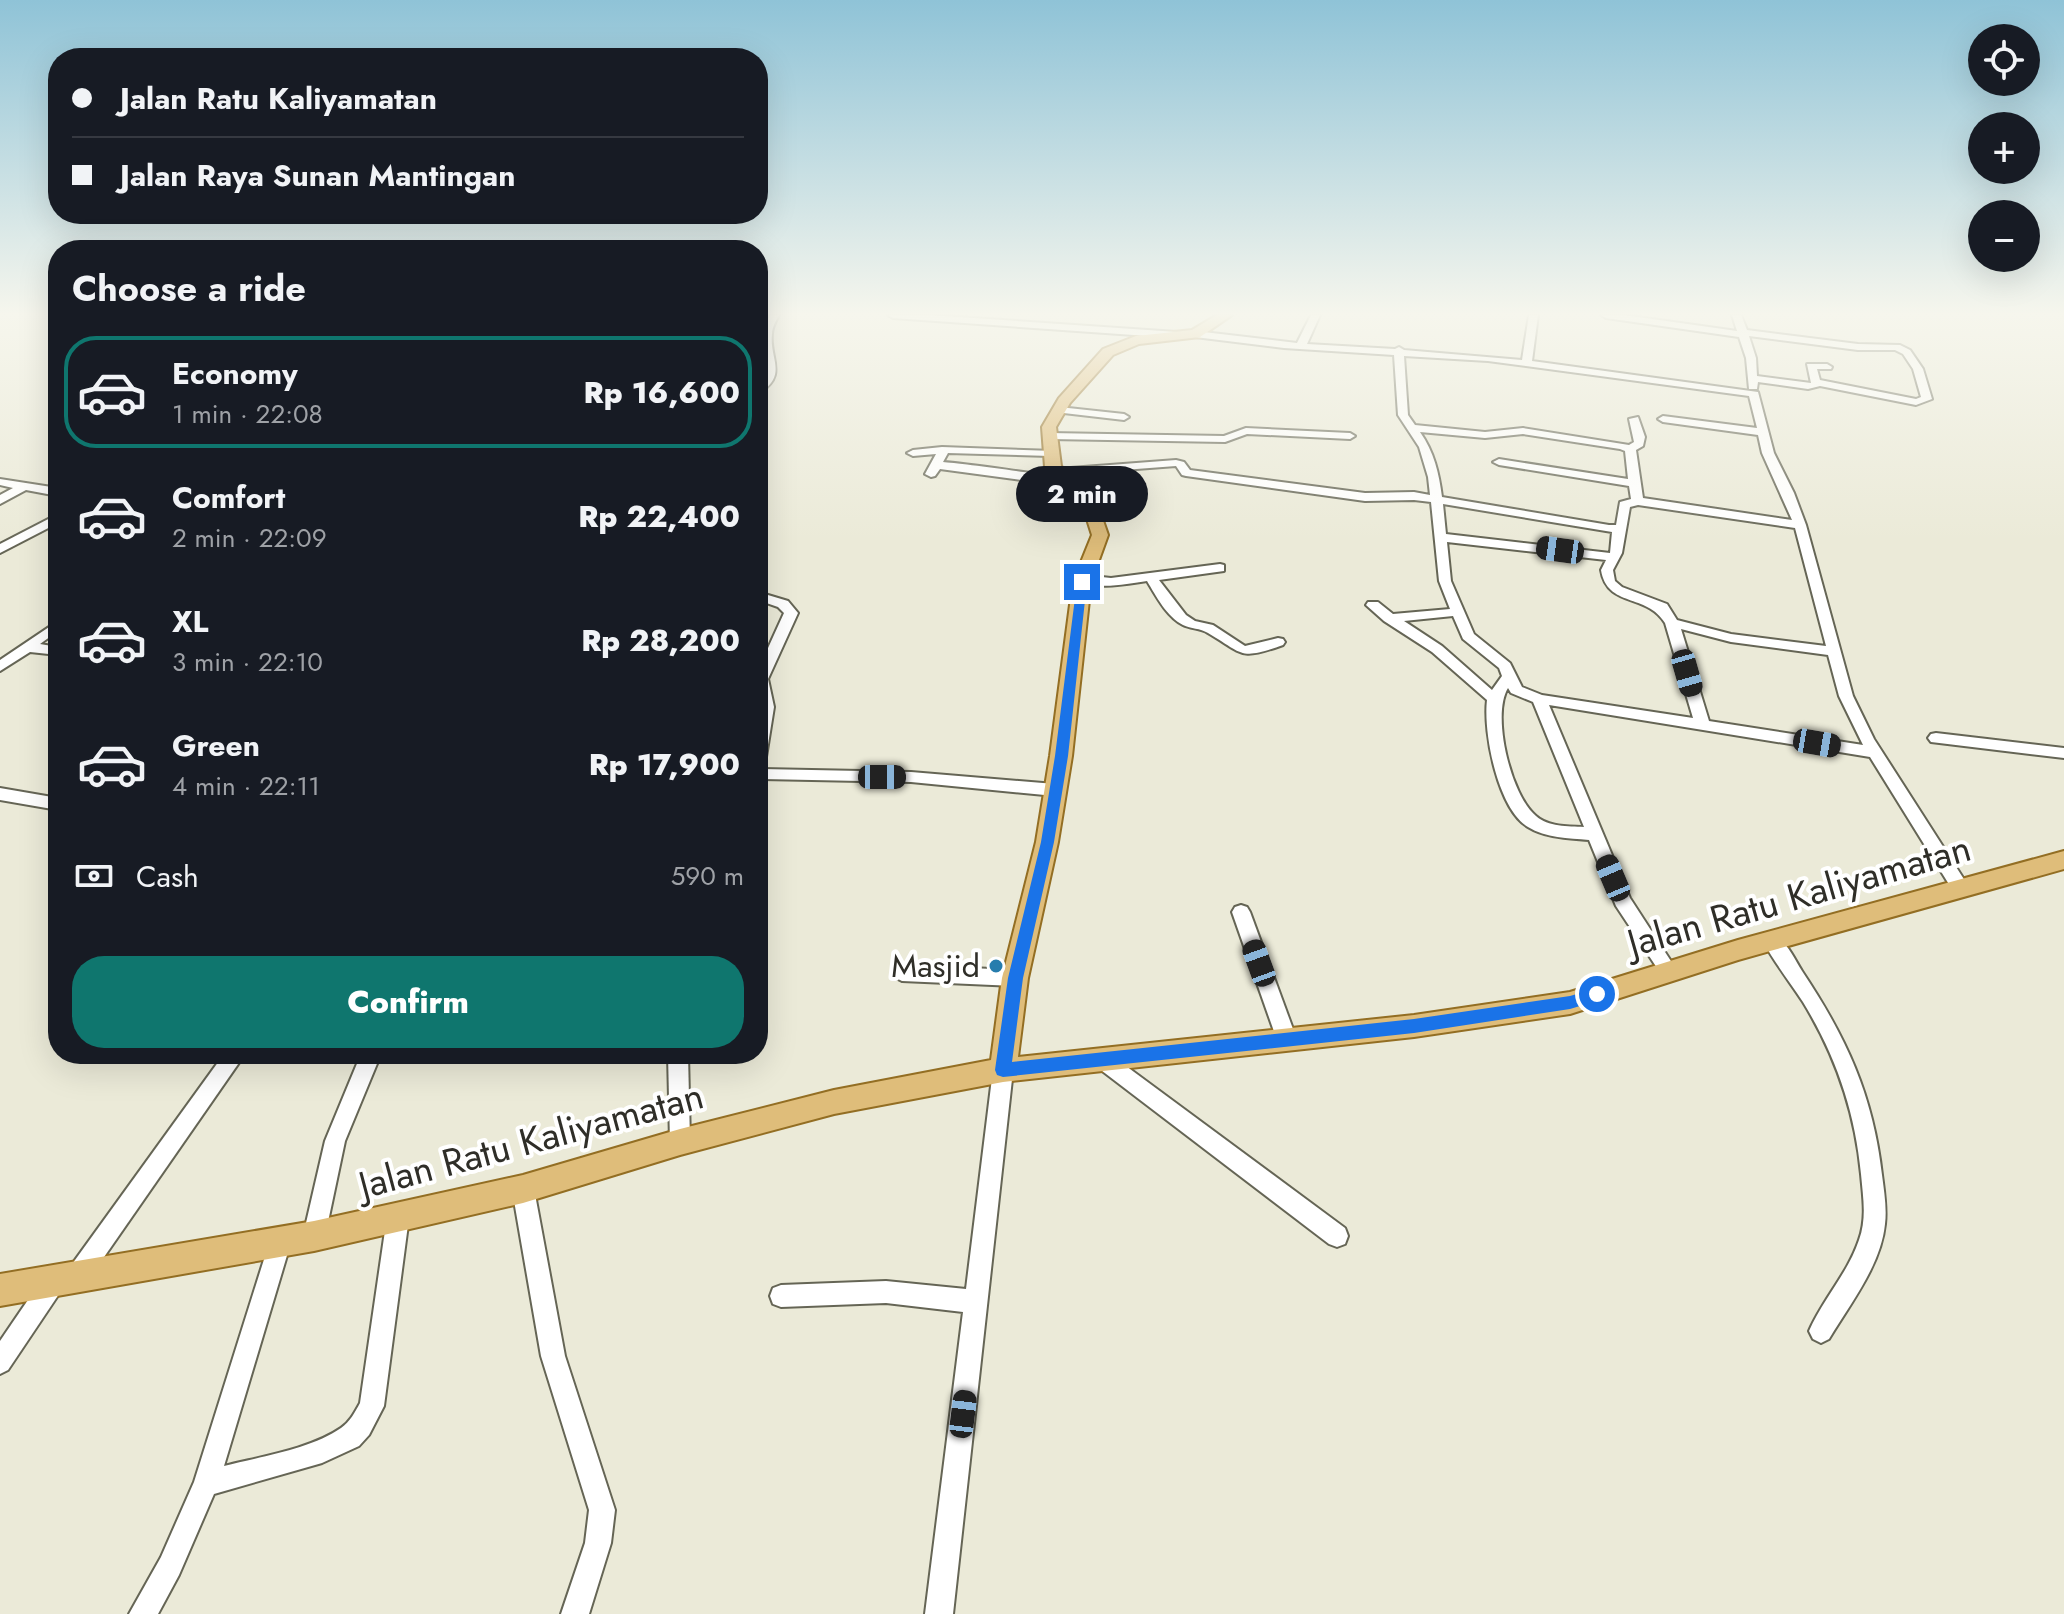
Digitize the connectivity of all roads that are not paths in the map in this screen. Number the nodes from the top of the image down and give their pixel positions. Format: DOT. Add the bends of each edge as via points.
graph roads {
  1 [pos="1074,390"];
  2 [pos="1401,390"];
  3 [pos="1727,390"];
  4 [pos="1754,390"];
  5 [pos="1858,390"];
  6 [pos="1924,390"];
  7 [pos="1754,394"];
  8 [pos="1059,410"];
  9 [pos="1124,417"];
  10 [pos="1634,419"];
  11 [pos="1663,419"];
  12 [pos="1411,428"];
  13 [pos="1762,432"];
  14 [pos="1049,436"];
  15 [pos="1350,436"];
  16 [pos="1630,449"];
  17 [pos="942,450"];
  18 [pos="913,453"];
  19 [pos="1050,453"];
  20 [pos="1499,462"];
  21 [pos="1059,476"];
  22 [pos="0,482"];
  23 [pos="1634,483"];
  24 [pos="21,488"];
  25 [pos="48,491"];
  26 [pos="1438,499"];
  27 [pos="0,500"];
  28 [pos="1637,501"];
  29 [pos="48,523"];
  30 [pos="1800,525"];
  31 [pos="1619,529"];
  32 [pos="1440,537"];
  33 [pos="0,549"];
  34 [pos="1614,557"];
  35 [pos="1220,568"];
  36 [pos="1151,578"];
  37 [pos="1082,586"];
  38 [pos="768,599"];
  39 [pos="1373,605"];
  40 [pos="1457,612"];
  41 [pos="1389,618"];
  42 [pos="1672,623"];
  43 [pos="48,632"];
  44 [pos="1278,642"];
  45 [pos="28,647"];
  46 [pos="48,650"];
  47 [pos="1835,652"];
  48 [pos="768,664"];
  49 [pos="0,667"];
  50 [pos="1509,677"];
  51 [pos="1495,699"];
  52 [pos="1539,699"];
  53 [pos="1702,723"];
  54 [pos="1936,738"];
  55 [pos="1874,752"];
  56 [pos="2064,753"];
  57 [pos="768,774"];
  58 [pos="1055,790"];
  59 [pos="0,794"];
  60 [pos="48,802"];
  61 [pos="1595,834"];
  62 [pos="2064,860"];
  63 [pos="1961,889"];
  64 [pos="1241,912"];
  65 [pos="1772,941"];
  66 [pos="1669,972"];
  67 [pos="902,973"];
  68 [pos="1015,978"];
  69 [pos="1287,1040"];
  70 [pos="1100,1058"];
  71 [pos="227,1064"];
  72 [pos="367,1064"];
  73 [pos="678,1064"];
  74 [pos="1003,1070"];
  75 [pos="680,1142"];
  76 [pos="523,1189"];
  77 [pos="398,1217"];
  78 [pos="314,1236"];
  79 [pos="1337,1236"];
  80 [pos="280,1242"];
  81 [pos="64,1281"];
  82 [pos="0,1290"];
  83 [pos="781,1296"];
  84 [pos="977,1302"];
  85 [pos="1821,1331"];
  86 [pos="0,1362"];
  87 [pos="206,1484"];
  88 [pos="143,1614"];
  89 [pos="575,1614"];
  90 [pos="939,1614"];
  1 -- 8 [label="main road"];
  2 -- 12 [label="street" via="1403,415"];
  3 -- 7 [label="street"];
  4 -- 7 [label="street"];
  5 -- 6 [label="street" via="1916,402 1927,399"];
  7 -- 13 [label="street"];
  8 -- 9 [label="street"];
  8 -- 14 [label="main road"];
  10 -- 16 [label="street" via="1640,437"];
  11 -- 13 [label="street"];
  12 -- 16 [label="street" via="1485,435 1523,431"];
  12 -- 26 [label="street" via="1425,447"];
  13 -- 30 [label="street"];
  14 -- 15 [label="street" via="1225,439 1243,431"];
  14 -- 19 [label="main road"];
  16 -- 23 [label="street"];
  17 -- 18 [label="street"];
  17 -- 19 [label="street"];
  17 -- 21 [label="street" via="932,469 963,467 1019,479"];
  19 -- 21 [label="main road"];
  20 -- 23 [label="street"];
  21 -- 26 [label="street" via="1172,462 1186,473 1281,487"];
  21 -- 37 [label="main road" via="1087,504 1100,535"];
  22 -- 24 [label="street"];
  23 -- 28 [label="street"];
  24 -- 25 [label="street"];
  24 -- 27 [label="street"];
  26 -- 31 [label="street"];
  26 -- 32 [label="street"];
  28 -- 30 [label="street"];
  28 -- 31 [label="street" via="1624,505"];
  29 -- 33 [label="street"];
  30 -- 47 [label="street"];
  31 -- 34 [label="street"];
  32 -- 34 [label="street"];
  32 -- 40 [label="street" via="1442,568"];
  34 -- 42 [label="street" via="1607,570 1609,582 1662,607"];
  35 -- 36 [label="street"];
  36 -- 37 [label="street"];
  36 -- 44 [label="street" via="1183,619 1209,627 1239,651"];
  37 -- 58 [label="main road"];
  38 -- 48 [label="street" via="791,613"];
  39 -- 41 [label="street"];
  40 -- 41 [label="street"];
  40 -- 50 [label="street" via="1468,636 1501,661"];
  41 -- 51 [label="street" via="1432,645"];
  42 -- 47 [label="street" via="1731,638"];
  42 -- 53 [label="street"];
  43 -- 45 [label="street"];
  45 -- 46 [label="street"];
  45 -- 49 [label="street"];
  47 -- 55 [label="street" via="1846,696"];
  50 -- 51 [label="street"];
  50 -- 52 [label="street" via="1522,695"];
  51 -- 61 [label="street" via="1506,780 1524,815 1542,828"];
  52 -- 53 [label="street"];
  52 -- 61 [label="street"];
  53 -- 55 [label="street"];
  54 -- 56 [label="street"];
  55 -- 63 [label="street"];
  57 -- 58 [label="street" via="911,777"];
  58 -- 68 [label="main road"];
  59 -- 60 [label="street"];
  61 -- 66 [label="street" via="1630,914"];
  62 -- 63 [label="main road, Jalan Ratu Kaliyamatan"];
  63 -- 65 [label="main road, Jalan Ratu Kaliyamatan"];
  64 -- 69 [label="street"];
  65 -- 66 [label="main road, Jalan Ratu Kaliyamatan"];
  65 -- 85 [label="street" via="1846,1060 1870,1155 1874,1225 1863,1260"];
  66 -- 69 [label="main road, Jalan Ratu Kaliyamatan" via="1570,1003"];
  67 -- 68 [label="street"];
  68 -- 74 [label="main road"];
  69 -- 70 [label="main road, Jalan Ratu Kaliyamatan"];
  70 -- 74 [label="main road, Jalan Ratu Kaliyamatan"];
  70 -- 79 [label="street"];
  71 -- 81 [label="street"];
  72 -- 78 [label="street" via="338,1130"];
  73 -- 75 [label="street"];
  74 -- 75 [label="main road, Jalan Ratu Kaliyamatan" via="834,1102"];
  74 -- 84 [label="street"];
  75 -- 76 [label="main road, Jalan Ratu Kaliyamatan"];
  76 -- 77 [label="main road, Jalan Ratu Kaliyamatan"];
  76 -- 89 [label="street" via="553,1356 602,1510 598,1543"];
  77 -- 78 [label="main road, Jalan Ratu Kaliyamatan"];
  77 -- 87 [label="street" via="372,1406 358,1429 317,1451"];
  78 -- 80 [label="main road, Jalan Ratu Kaliyamatan"];
  80 -- 81 [label="main road, Jalan Ratu Kaliyamatan"];
  80 -- 87 [label="street"];
  81 -- 82 [label="main road, Jalan Ratu Kaliyamatan"];
  81 -- 86 [label="street"];
  83 -- 84 [label="street" via="886,1292"];
  84 -- 90 [label="street"];
  87 -- 88 [label="street"];
}
